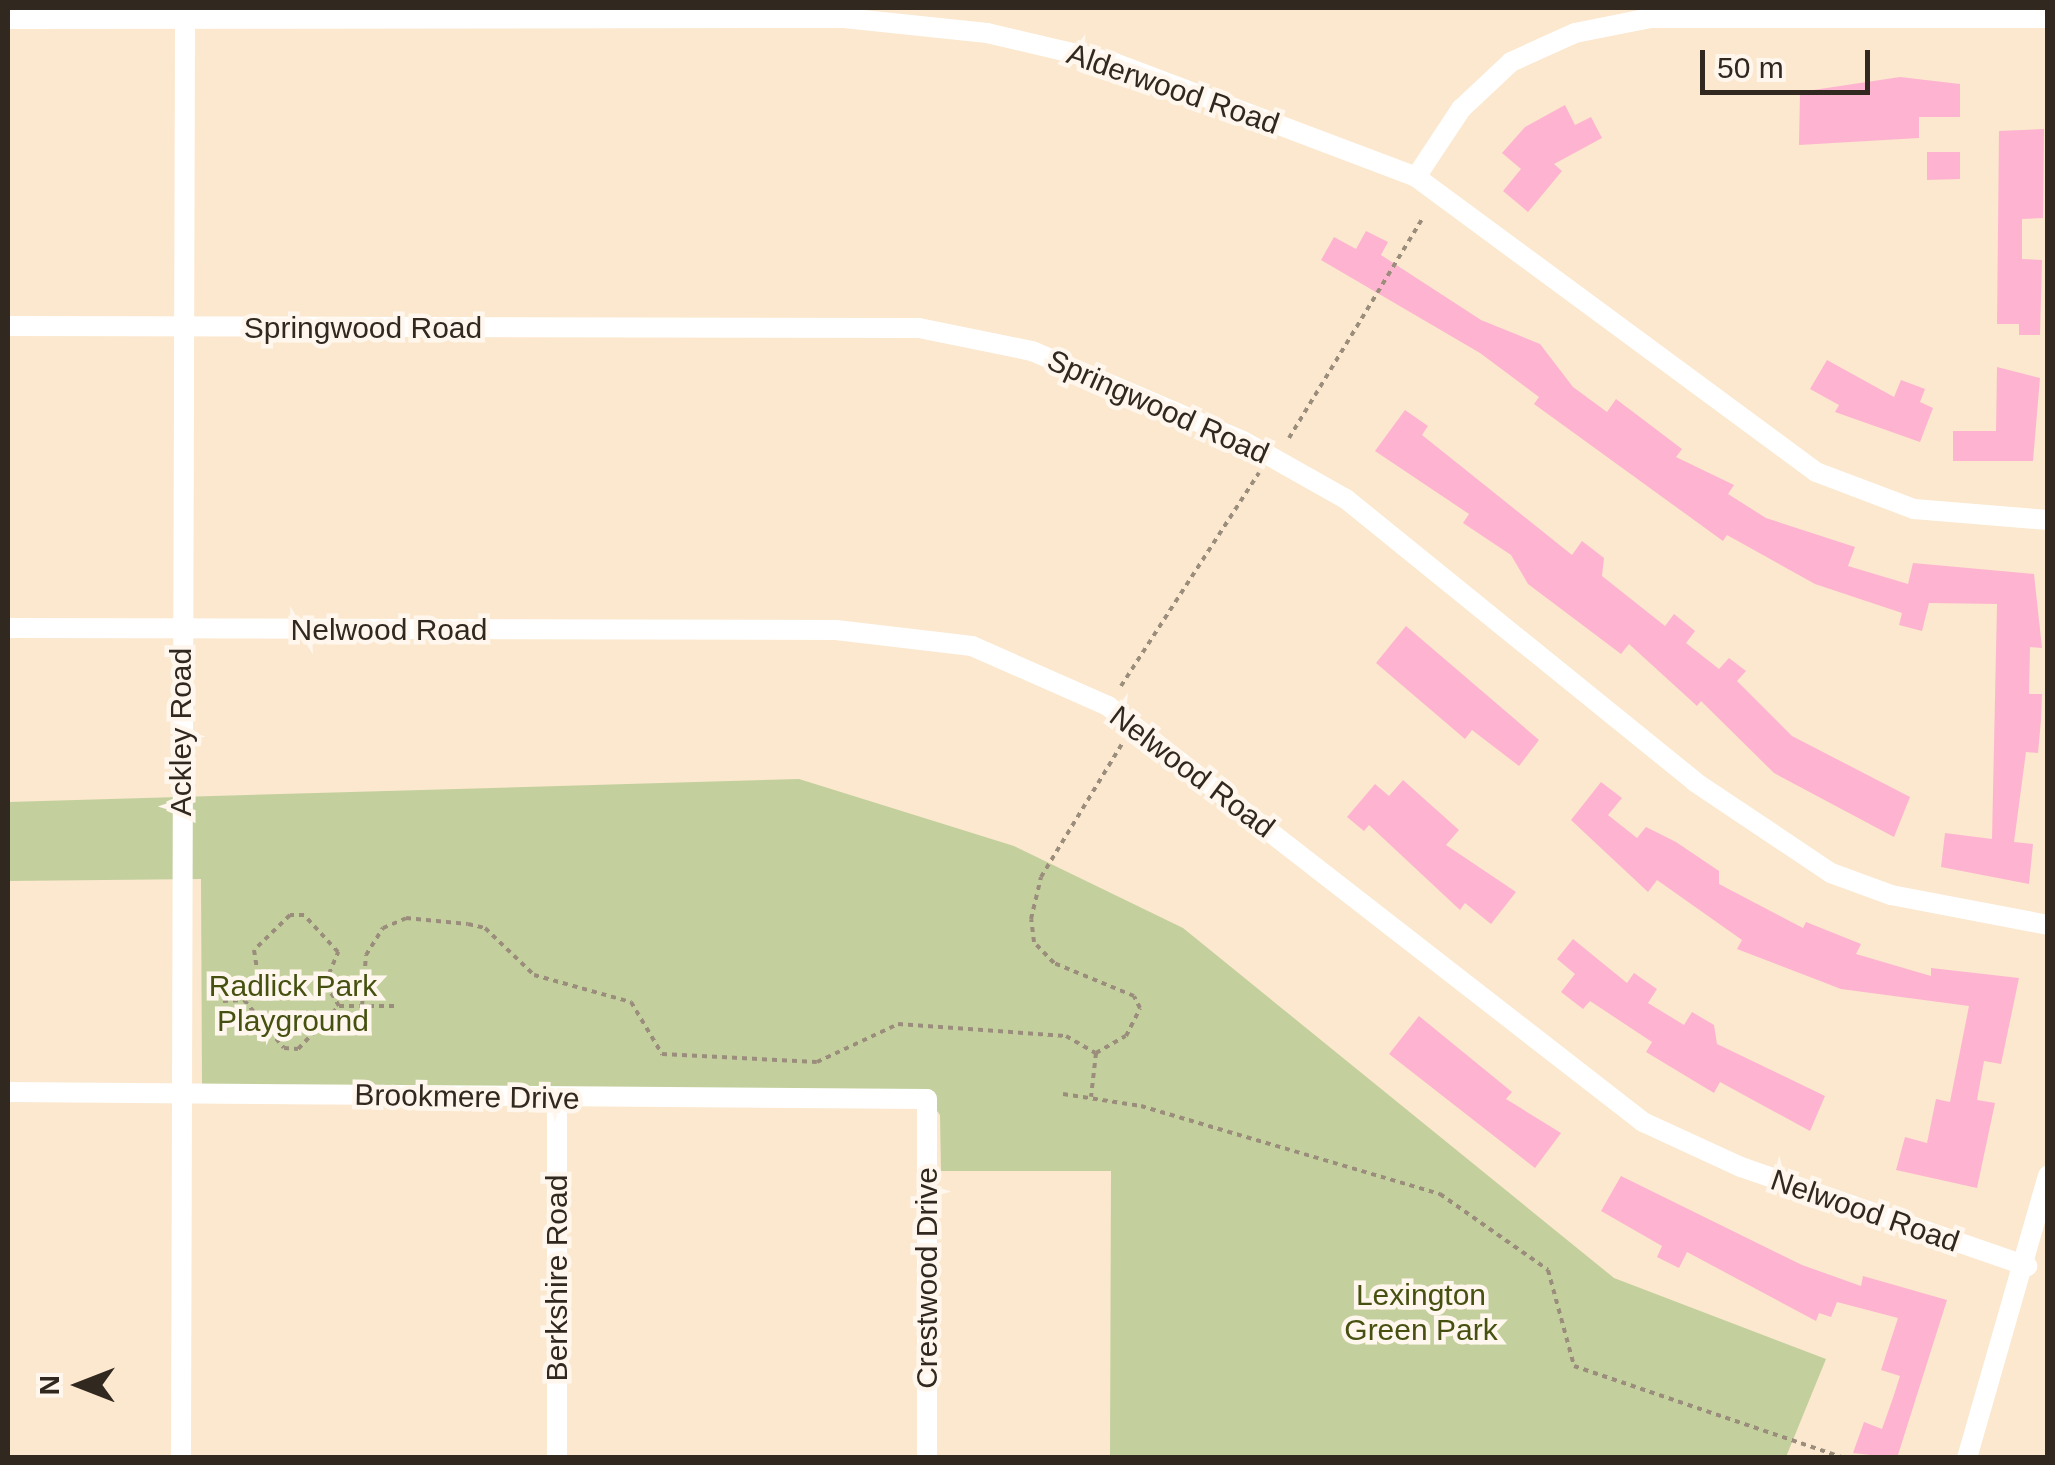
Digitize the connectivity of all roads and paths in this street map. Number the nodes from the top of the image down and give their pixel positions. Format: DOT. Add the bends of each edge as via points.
graph roads {
  1 [pos="185,14"];
  2 [pos="2048,18"];
  3 [pos="8,19"];
  4 [pos="1416,176"];
  5 [pos="1423,218"];
  6 [pos="8,326"];
  7 [pos="181,328"];
  8 [pos="1290,438"];
  9 [pos="1260,473"];
  10 [pos="2048,520"];
  11 [pos="8,628"];
  12 [pos="181,630"];
  13 [pos="1121,686"];
  14 [pos="1122,744"];
  15 [pos="2048,925"];
  16 [pos="244,1000"];
  17 [pos="223,1001"];
  18 [pos="340,1006"];
  19 [pos="362,1006"];
  20 [pos="395,1006"];
  21 [pos="1096,1053"];
  22 [pos="8,1092"];
  23 [pos="181,1092"];
  24 [pos="1063,1094"];
  25 [pos="1091,1097"];
  26 [pos="557,1099"];
  27 [pos="927,1099"];
  28 [pos="2048,1174"];
  29 [pos="2027,1266"];
  30 [pos="181,1458"];
  31 [pos="557,1458"];
  32 [pos="927,1458"];
  33 [pos="1844,1458"];
  34 [pos="1967,1458"];
  1 -- 3 [label="street, Alderwood Road"];
  1 -- 4 [label="street, Alderwood Road" via="844,18 987,33 1115,63"];
  1 -- 7 [label="street, Ackley Road"];
  2 -- 4 [label="street" via="1650,18 1575,33 1511,62 1462,108"];
  4 -- 10 [label="street, Alderwood Road" via="1816,472 1914,510"];
  5 -- 8 [label="path"];
  6 -- 7 [label="street, Springwood Road"];
  7 -- 12 [label="street, Ackley Road"];
  7 -- 15 [label="street, Springwood Road" via="919,328 1032,351 1243,441 1346,500 1696,782 1831,872 1891,895"];
  9 -- 13 [label="path"];
  11 -- 12 [label="street, Nelwood Road"];
  12 -- 23 [label="street, Ackley Road"];
  12 -- 29 [label="street, Nelwood Road" via="836,630 972,646 1108,706 1642,1122 1740,1168"];
  14 -- 21 [label="path" via="1041,877 1030,919 1034,942 1054,963 1134,996 1140,1008 1126,1036"];
  16 -- 17 [label="path"];
  16 -- 18 [label="path" via="289,1050"];
  16 -- 18 [label="path" via="258,981 254,950 295,913 338,952 324,983"];
  18 -- 19 [label="path"];
  19 -- 20 [label="path"];
  19 -- 21 [label="path" via="366,955 383,928 406,918 485,928 534,975 631,1002 655,1049 673,1056 817,1062 908,1024 1066,1036"];
  21 -- 25 [label="path"];
  22 -- 23 [label="street, Brookmere Drive"];
  23 -- 26 [label="street, Brookmere Drive"];
  23 -- 30 [label="street, Ackley Road"];
  24 -- 25 [label="path"];
  25 -- 33 [label="path" via="1440,1194 1548,1270 1574,1366"];
  26 -- 27 [label="street, Brookmere Drive"];
  26 -- 31 [label="street, Berkshire Road"];
  27 -- 32 [label="street, Crestwood Drive"];
  28 -- 29 [label="street"];
  29 -- 34 [label="street"];
}
